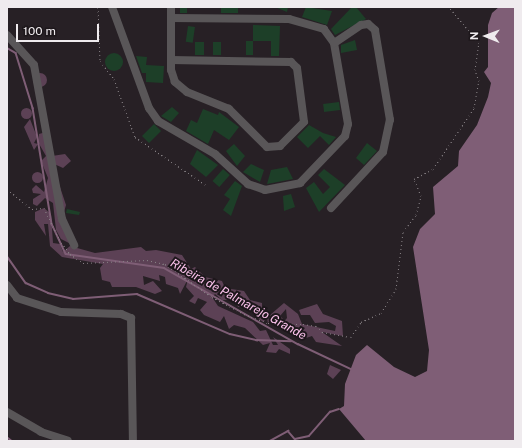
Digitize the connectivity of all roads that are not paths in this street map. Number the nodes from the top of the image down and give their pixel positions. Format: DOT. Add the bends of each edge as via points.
graph roads {
  1 [pos="112,7"];
  2 [pos="171,7"];
  3 [pos="171,18"];
  4 [pos="7,35"];
  5 [pos="334,43"];
  6 [pos="170,60"];
  7 [pos="332,208"];
  8 [pos="74,245"];
  9 [pos="7,284"];
  10 [pos="7,412"];
  11 [pos="68,441"];
  12 [pos="133,441"];
  1 -- 5 [label="street" via="149,108 158,121 215,154 236,177 265,190 300,183 348,131"];
  2 -- 3 [label="street"];
  3 -- 5 [label="street" via="289,19 324,29"];
  3 -- 6 [label="street"];
  4 -- 8 [label="street" via="34,65 61,212"];
  5 -- 7 [label="street" via="361,25 368,24 376,30 390,120 383,152"];
  6 -- 6 [label="street" via="175,82 187,92 228,109 267,147 280,146 304,122 297,68 291,62"];
  9 -- 12 [label="street" via="18,298 61,312 121,314 132,318"];
  10 -- 11 [label="street" via="42,432"];
}
